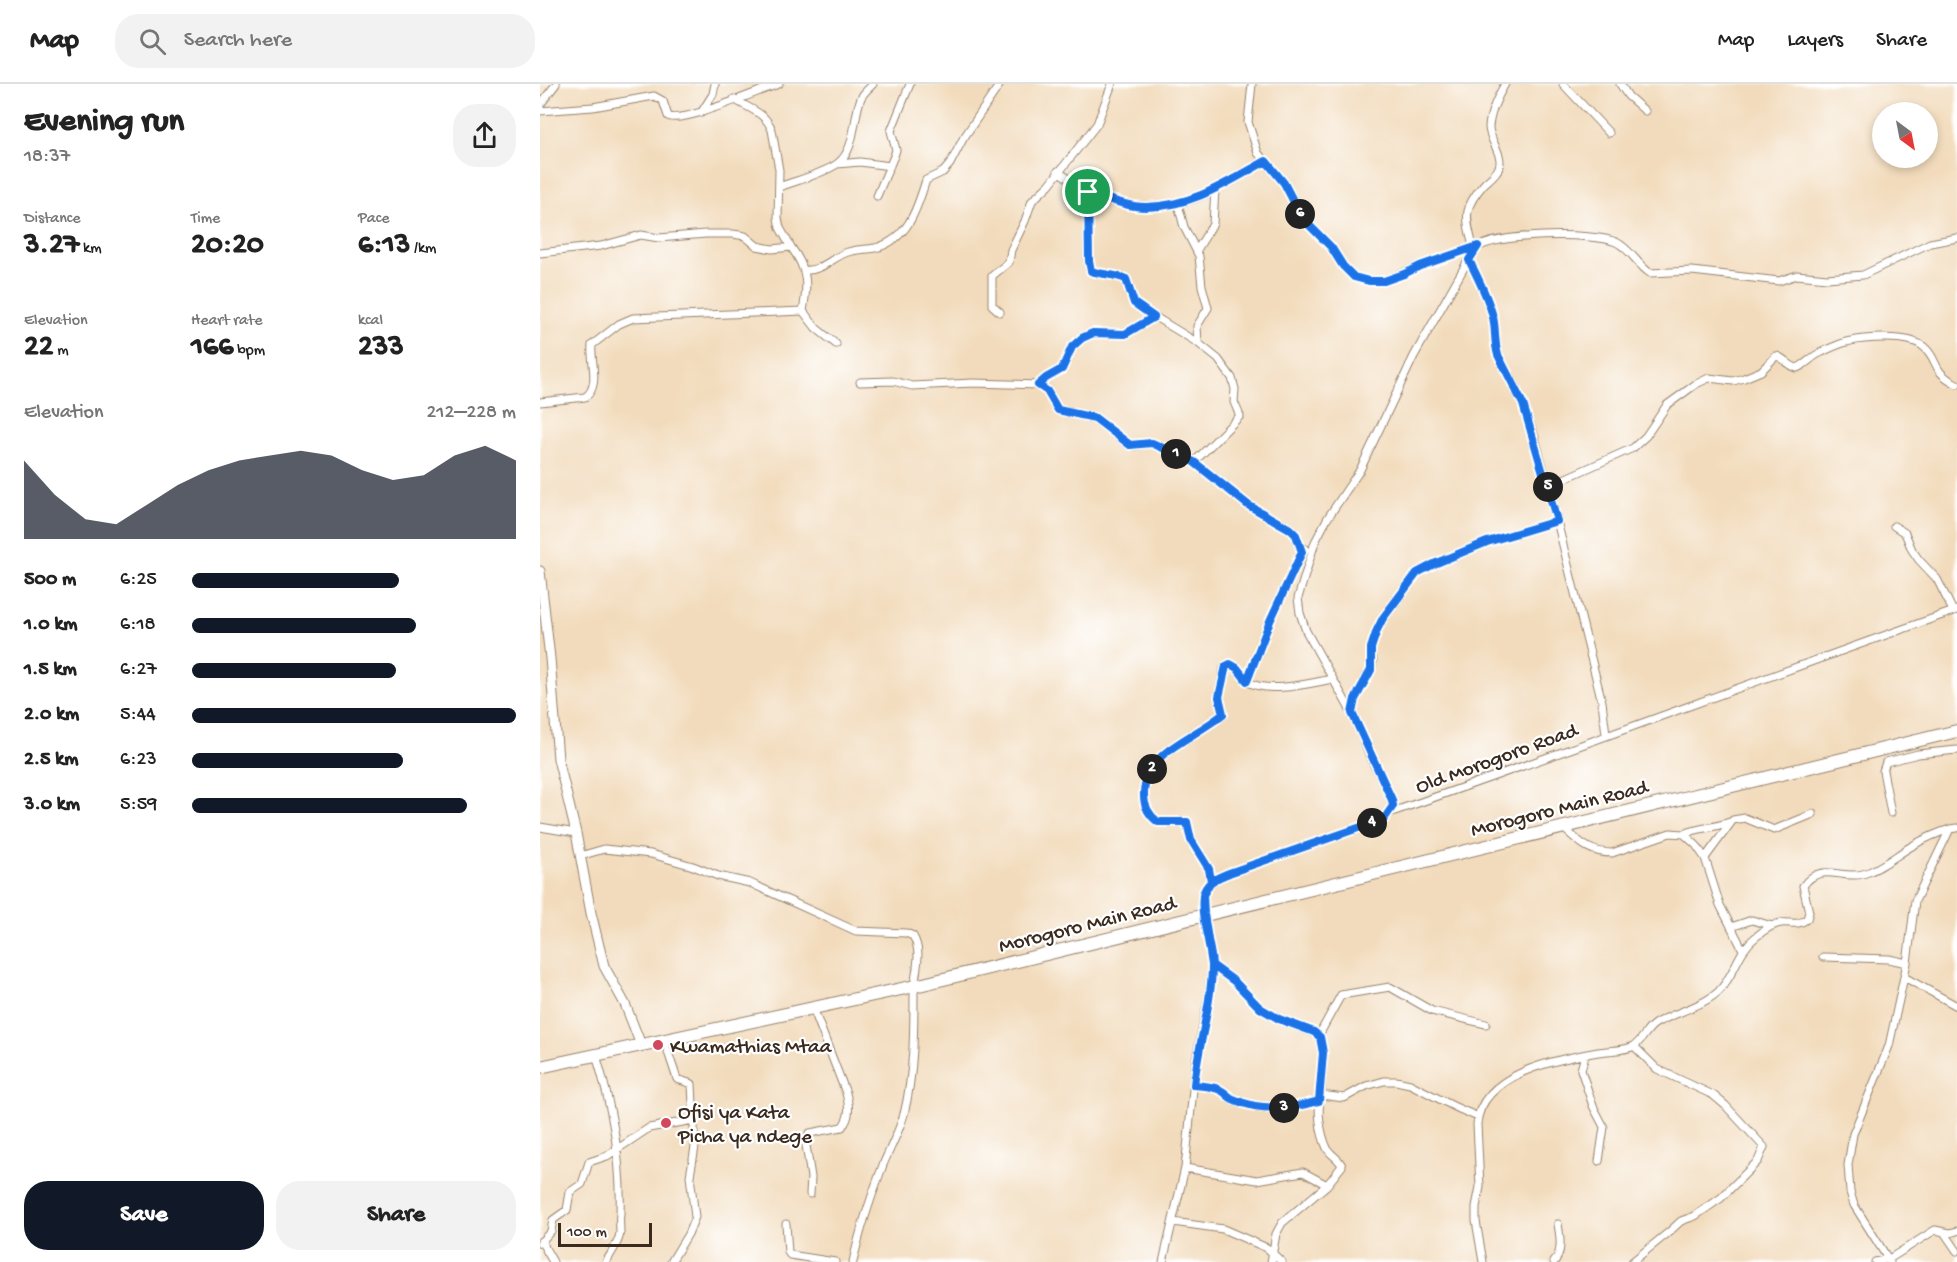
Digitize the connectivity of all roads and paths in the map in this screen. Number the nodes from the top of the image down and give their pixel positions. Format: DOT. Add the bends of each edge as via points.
graph roads {
  1 [pos="556,84"];
  2 [pos="715,84"];
  3 [pos="873,84"];
  4 [pos="910,84"];
  5 [pos="1000,84"];
  6 [pos="1112,84"];
  7 [pos="1252,84"];
  8 [pos="1505,84"];
  9 [pos="1563,84"];
  10 [pos="1620,84"];
  11 [pos="775,85"];
  12 [pos="734,99"];
  13 [pos="540,105"];
  14 [pos="540,111"];
  15 [pos="1645,111"];
  16 [pos="700,113"];
  17 [pos="1609,133"];
  18 [pos="1266,161"];
  19 [pos="837,164"];
  20 [pos="890,166"];
  21 [pos="1059,171"];
  22 [pos="780,187"];
  23 [pos="1215,189"];
  24 [pos="1088,192"];
  25 [pos="877,196"];
  26 [pos="1180,203"];
  27 [pos="1957,238"];
  28 [pos="1475,247"];
  29 [pos="791,248"];
  30 [pos="1197,250"];
  31 [pos="540,253"];
  32 [pos="1469,260"];
  33 [pos="804,270"];
  34 [pos="803,311"];
  35 [pos="999,312"];
  36 [pos="1154,317"];
  37 [pos="1198,343"];
  38 [pos="836,344"];
  39 [pos="860,382"];
  40 [pos="1957,384"];
  41 [pos="1038,385"];
  42 [pos="540,402"];
  43 [pos="1194,462"];
  44 [pos="1548,486"];
  45 [pos="1557,521"];
  46 [pos="1894,526"];
  47 [pos="1315,542"];
  48 [pos="1302,552"];
  49 [pos="540,571"];
  50 [pos="1955,610"];
  51 [pos="544,645"];
  52 [pos="1333,679"];
  53 [pos="1247,681"];
  54 [pos="1352,713"];
  55 [pos="1957,731"];
  56 [pos="1606,735"];
  57 [pos="1957,750"];
  58 [pos="1389,813"];
  59 [pos="1891,813"];
  60 [pos="1812,814"];
  61 [pos="1730,822"];
  62 [pos="540,827"];
  63 [pos="1562,827"];
  64 [pos="1954,829"];
  65 [pos="576,833"];
  66 [pos="1684,834"];
  67 [pos="580,856"];
  68 [pos="1705,858"];
  69 [pos="1211,881"];
  70 [pos="1204,914"];
  71 [pos="1772,926"];
  72 [pos="1731,927"];
  73 [pos="1743,950"];
  74 [pos="1823,957"];
  75 [pos="1907,963"];
  76 [pos="1212,965"];
  77 [pos="1904,977"];
  78 [pos="915,986"];
  79 [pos="1957,1006"];
  80 [pos="813,1008"];
  81 [pos="1486,1024"];
  82 [pos="1319,1035"];
  83 [pos="663,1040"];
  84 [pos="641,1045"];
  85 [pos="1634,1046"];
  86 [pos="1585,1054"];
  87 [pos="596,1055"];
  88 [pos="540,1067"];
  89 [pos="1194,1085"];
  90 [pos="1320,1098"];
  91 [pos="1478,1117"];
  92 [pos="694,1120"];
  93 [pos="618,1149"];
  94 [pos="1599,1161"];
  95 [pos="1185,1168"];
  96 [pos="1327,1185"];
  97 [pos="810,1194"];
  98 [pos="1173,1222"];
  99 [pos="786,1224"];
  100 [pos="1558,1224"];
  101 [pos="1957,1231"];
  102 [pos="1944,1232"];
  103 [pos="541,1242"];
  104 [pos="1957,1251"];
  105 [pos="1273,1252"];
  106 [pos="1890,1261"];
  107 [pos="553,1262"];
  108 [pos="606,1262"];
  109 [pos="671,1262"];
  110 [pos="835,1262"];
  111 [pos="853,1262"];
  112 [pos="1164,1262"];
  113 [pos="1271,1262"];
  114 [pos="1282,1262"];
  115 [pos="1483,1262"];
  116 [pos="1554,1262"];
  117 [pos="1632,1262"];
  118 [pos="1875,1262"];
  1 -- 13 [label="street"];
  2 -- 16 [label="street"];
  3 -- 19 [label="street" via="860,99 852,138"];
  4 -- 20 [label="street" via="891,131 896,150"];
  5 -- 33 [label="street" via="950,164 926,180 901,236 888,244 849,252"];
  6 -- 21 [label="street" via="1097,124"];
  7 -- 18 [label="street" via="1248,122 1258,153"];
  8 -- 28 [label="street" via="1489,127 1499,169 1484,185 1466,216"];
  9 -- 17 [label="street"];
  10 -- 15 [label="street"];
  11 -- 12 [label="street"];
  12 -- 16 [label="street"];
  12 -- 22 [label="street" via="754,109 769,124"];
  14 -- 16 [label="street" via="654,96 663,101 671,119"];
  18 -- 23 [label="street"];
  18 -- 28 [label="street" via="1308,224 1354,277 1384,281"];
  19 -- 20 [label="street"];
  19 -- 22 [label="street"];
  20 -- 25 [label="street"];
  21 -- 24 [label="street"];
  21 -- 35 [label="street" via="1032,201 1009,262 992,276 992,305"];
  22 -- 29 [label="street" via="778,218"];
  23 -- 26 [label="street"];
  23 -- 30 [label="street" via="1213,224"];
  24 -- 26 [label="street" via="1145,207"];
  24 -- 36 [label="street" via="1091,271 1126,279 1134,303"];
  26 -- 30 [label="street" via="1180,217"];
  27 -- 28 [label="street" via="1930,243 1863,275 1792,276 1779,281 1692,271 1650,273 1613,240 1534,236"];
  28 -- 32 [label="street"];
  29 -- 31 [label="street" via="757,246 745,236 733,234 659,238 641,235 600,246"];
  29 -- 33 [label="street"];
  30 -- 37 [label="street" via="1208,308 1197,326"];
  32 -- 44 [label="street" via="1493,317 1498,355 1523,404"];
  32 -- 47 [label="street" via="1414,356 1360,470"];
  33 -- 34 [label="street" via="807,292"];
  34 -- 38 [label="street"];
  34 -- 42 [label="street" via="628,319 592,345 590,394"];
  36 -- 37 [label="street"];
  36 -- 41 [label="street" via="1125,334 1093,333 1082,338 1072,347 1062,369"];
  37 -- 43 [label="street" via="1218,359 1232,378 1240,416"];
  39 -- 41 [label="street" via="893,381 912,387 974,383"];
  40 -- 44 [label="street" via="1939,373 1923,346 1914,341 1875,339 1845,343 1797,368 1776,356 1761,371 1744,378 1709,378 1696,384 1667,405 1633,448"];
  41 -- 43 [label="street" via="1047,391 1058,410 1095,418 1127,444 1152,443"];
  43 -- 48 [label="street" via="1248,505 1290,529"];
  44 -- 45 [label="street"];
  45 -- 54 [label="street" via="1487,542 1417,573 1377,630 1371,648 1371,670"];
  45 -- 56 [label="street" via="1602,702"];
  46 -- 50 [label="street" via="1905,533 1919,561 1937,579"];
  47 -- 48 [label="street"];
  47 -- 52 [label="street" via="1301,583 1299,607 1306,631"];
  48 -- 53 [label="street"];
  49 -- 51 [label="street"];
  50 -- 56 [label="street, Old Morogoro Road"];
  51 -- 65 [label="street" via="558,759"];
  52 -- 53 [label="street" via="1274,687"];
  52 -- 54 [label="street"];
  53 -- 69 [label="street" via="1234,666 1226,666 1219,697 1223,714 1161,757 1148,776 1143,794 1147,811 1158,822 1187,822 1191,840 1209,869"];
  54 -- 58 [label="street" via="1389,793 1393,806"];
  55 -- 63 [label="highway, Morogoro Main Road"];
  56 -- 58 [label="street, Old Morogoro Road"];
  57 -- 59 [label="street" via="1886,762 1883,771"];
  58 -- 69 [label="street, Old Morogoro Road" via="1384,819"];
  60 -- 61 [label="street" via="1774,830 1745,818"];
  61 -- 66 [label="street"];
  61 -- 68 [label="street"];
  62 -- 65 [label="street"];
  63 -- 66 [label="street" via="1602,853 1670,833"];
  63 -- 70 [label="highway, Morogoro Main Road"];
  64 -- 71 [label="street" via="1935,834 1871,871 1820,872 1803,886 1807,919 1798,924"];
  64 -- 75 [label="street" via="1915,901"];
  65 -- 67 [label="street"];
  66 -- 68 [label="street"];
  67 -- 78 [label="street" via="604,849 651,854 750,884 856,931 906,933 913,936 917,945"];
  67 -- 84 [label="street" via="604,966"];
  68 -- 72 [label="street"];
  69 -- 70 [label="street" via="1203,895"];
  70 -- 76 [label="street"];
  70 -- 78 [label="highway, Morogoro Main Road"];
  71 -- 72 [label="street" via="1752,920"];
  71 -- 73 [label="street"];
  72 -- 73 [label="street"];
  73 -- 85 [label="street" via="1719,991 1655,1023"];
  74 -- 75 [label="street"];
  75 -- 77 [label="street"];
  76 -- 82 [label="street" via="1260,1008"];
  76 -- 89 [label="street"];
  77 -- 79 [label="street"];
  77 -- 106 [label="street" via="1889,1046 1853,1134 1848,1165 1854,1205"];
  78 -- 80 [label="highway, Morogoro Main Road"];
  78 -- 111 [label="street" via="912,1063 903,1115 860,1228"];
  80 -- 83 [label="highway, Morogoro Main Road"];
  80 -- 97 [label="street" via="849,1105 842,1127 810,1133 805,1139"];
  81 -- 82 [label="street" via="1432,1011 1395,988 1383,987 1341,995"];
  82 -- 90 [label="street" via="1323,1053"];
  83 -- 84 [label="highway, Morogoro Main Road"];
  83 -- 92 [label="street" via="677,1079 692,1084"];
  84 -- 87 [label="highway, Morogoro Main Road"];
  85 -- 86 [label="street"];
  85 -- 117 [label="street" via="1657,1069 1713,1095 1764,1147 1758,1161 1726,1193 1695,1216 1681,1221"];
  86 -- 91 [label="street" via="1562,1058 1506,1081 1489,1094"];
  86 -- 94 [label="street" via="1581,1064 1583,1079 1604,1127"];
  87 -- 88 [label="highway, Morogoro Main Road"];
  87 -- 93 [label="street" via="608,1093"];
  89 -- 90 [label="street" via="1216,1088 1256,1107 1304,1106"];
  89 -- 95 [label="street"];
  90 -- 91 [label="street" via="1344,1098 1366,1086 1396,1081"];
  90 -- 96 [label="street" via="1319,1114 1327,1147 1342,1164"];
  91 -- 115 [label="street" via="1480,1179 1476,1221"];
  92 -- 93 [label="street" via="649,1128"];
  92 -- 109 [label="street" via="690,1176 694,1223"];
  93 -- 103 [label="street" via="589,1162 582,1184 570,1192 567,1210 553,1220 551,1231"];
  93 -- 108 [label="street" via="620,1233"];
  95 -- 96 [label="street" via="1257,1180 1303,1172"];
  95 -- 98 [label="street"];
  96 -- 105 [label="street" via="1282,1223"];
  98 -- 105 [label="street" via="1218,1228"];
  98 -- 112 [label="street"];
  99 -- 110 [label="street" via="790,1255"];
  100 -- 116 [label="street" via="1559,1256"];
  101 -- 102 [label="street"];
  102 -- 104 [label="street"];
  102 -- 106 [label="street" via="1935,1230"];
  103 -- 107 [label="street"];
  105 -- 113 [label="street"];
  105 -- 114 [label="street"];
  106 -- 118 [label="street"];
}
